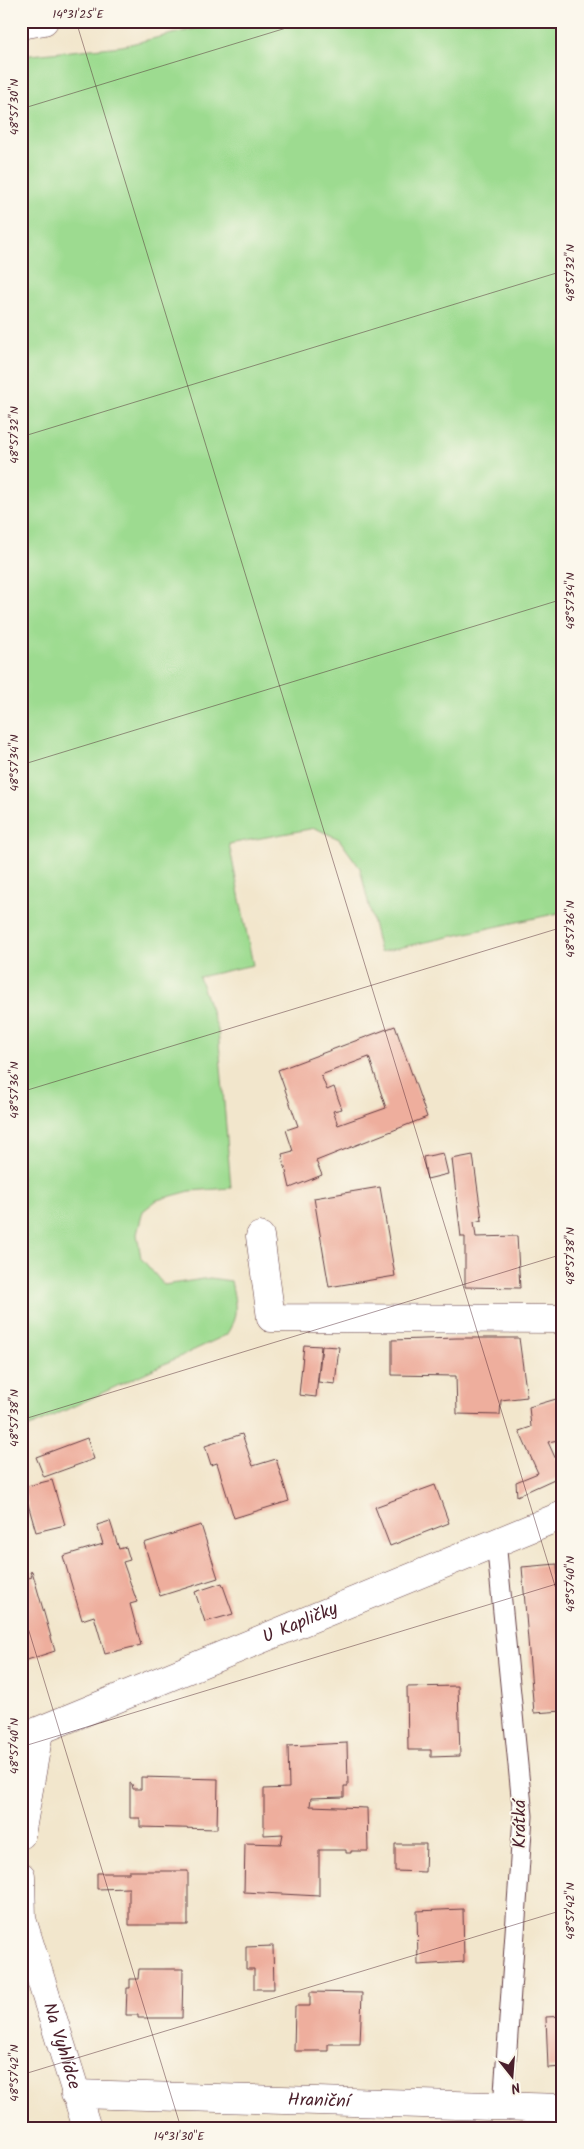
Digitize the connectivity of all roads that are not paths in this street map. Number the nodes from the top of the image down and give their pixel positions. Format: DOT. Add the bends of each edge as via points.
graph roads {
  1 [pos="44,21"];
  2 [pos="21,25"];
  3 [pos="260,1236"];
  4 [pos="563,1319"];
  5 [pos="563,1515"];
  6 [pos="496,1541"];
  7 [pos="30,1735"];
  8 [pos="21,1835"];
  9 [pos="21,1876"];
  10 [pos="75,2094"];
  11 [pos="503,2107"];
  12 [pos="563,2108"];
  13 [pos="86,2128"];
  1 -- 2 [label="street"];
  3 -- 4 [label="street" via="271,1318"];
  5 -- 6 [label="street, U Kapličky"];
  6 -- 7 [label="street, U Kapličky"];
  6 -- 11 [label="lane, Krátká" via="523,1816"];
  7 -- 8 [label="street"];
  9 -- 10 [label="street, Na Vyhlídce" via="22,1919"];
  10 -- 11 [label="street, Hraniční"];
  10 -- 13 [label="street, Na Vyhlídce"];
  11 -- 12 [label="street, Hraniční"];
}
